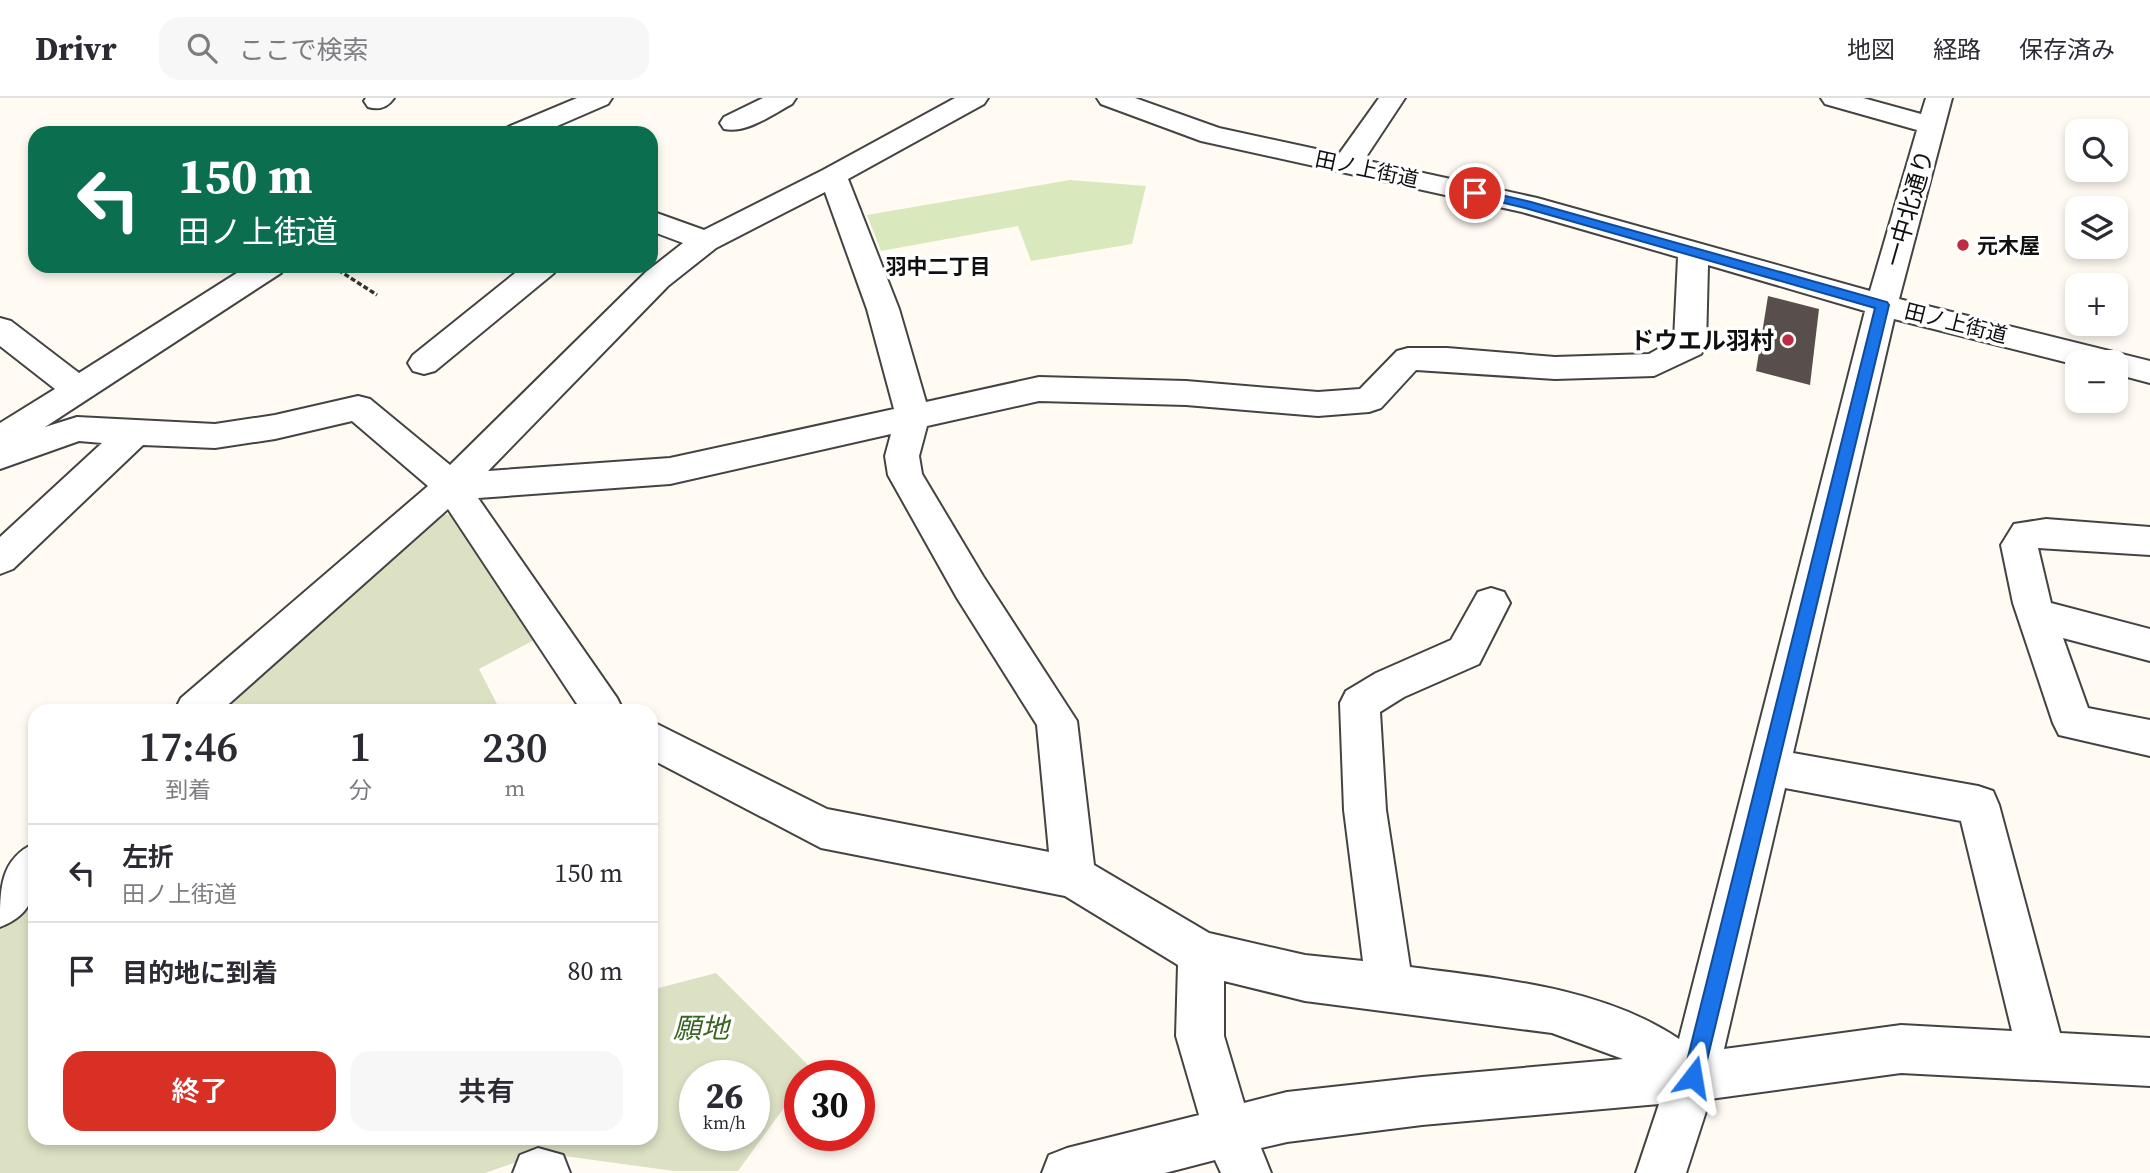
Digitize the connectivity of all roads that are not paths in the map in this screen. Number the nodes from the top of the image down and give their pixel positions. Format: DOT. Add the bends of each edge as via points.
graph roads {
  1 [pos="599,98"];
  2 [pos="783,98"];
  3 [pos="975,98"];
  4 [pos="1110,98"];
  5 [pos="1392,98"];
  6 [pos="1834,98"];
  7 [pos="1938,98"];
  8 [pos="734,123"];
  9 [pos="534,126"];
  10 [pos="1932,126"];
  11 [pos="1346,164"];
  12 [pos="833,176"];
  13 [pos="658,223"];
  14 [pos="705,241"];
  15 [pos="1693,253"];
  16 [pos="259,273"];
  17 [pos="533,273"];
  18 [pos="1882,305"];
  19 [pos="0,329"];
  20 [pos="2065,351"];
  21 [pos="424,363"];
  22 [pos="2128,366"];
  23 [pos="2150,372"];
  24 [pos="77,389"];
  25 [pos="913,417"];
  26 [pos="136,431"];
  27 [pos="0,440"];
  28 [pos="0,456"];
  29 [pos="452,485"];
  30 [pos="2150,541"];
  31 [pos="0,559"];
  32 [pos="1491,603"];
  33 [pos="2036,615"];
  34 [pos="2150,645"];
  35 [pos="202,704"];
  36 [pos="599,704"];
  37 [pos="2150,738"];
  38 [pos="658,743"];
  39 [pos="1769,767"];
  40 [pos="28,872"];
  41 [pos="1073,877"];
  42 [pos="0,906"];
  43 [pos="1201,953"];
  44 [pos="1390,986"];
  45 [pos="2042,1055"];
  46 [pos="2150,1062"];
  47 [pos="1693,1077"];
  48 [pos="1237,1152"];
  49 [pos="538,1173"];
  50 [pos="545,1173"];
  51 [pos="1067,1173"];
  52 [pos="1661,1173"];
  1 -- 9 [label="street"];
  2 -- 8 [label="street"];
  3 -- 12 [label="street"];
  4 -- 11 [label="street, 田ノ上街道" via="1211,135"];
  5 -- 11 [label="street"];
  6 -- 10 [label="street"];
  7 -- 10 [label="street, 一中北通り"];
  10 -- 18 [label="street, 一中北通り"];
  11 -- 15 [label="street, 田ノ上街道" via="1527,204"];
  12 -- 14 [label="street"];
  12 -- 25 [label="street" via="883,309"];
  13 -- 14 [label="street"];
  14 -- 29 [label="street" via="657,279"];
  15 -- 18 [label="street, 田ノ上街道"];
  15 -- 25 [label="street" via="1690,346 1654,365 1555,368 1408,359 1369,400 1318,404 1186,393 1039,389"];
  16 -- 24 [label="street"];
  17 -- 21 [label="street"];
  18 -- 20 [label="street, 田ノ上街道"];
  18 -- 39 [label="street, 一中北通り"];
  19 -- 24 [label="street"];
  22 -- 23 [label="street, 田ノ上街道"];
  24 -- 27 [label="street"];
  25 -- 29 [label="street" via="670,471"];
  25 -- 41 [label="street" via="902,456 905,475 970,587 1057,721"];
  26 -- 28 [label="street" via="77,429"];
  26 -- 29 [label="street" via="215,436 358,408"];
  26 -- 31 [label="street"];
  29 -- 35 [label="street"];
  29 -- 36 [label="street"];
  30 -- 33 [label="street" via="2027,534 2019,545"];
  32 -- 44 [label="street" via="1465,652 1360,703 1366,826"];
  33 -- 34 [label="street"];
  33 -- 37 [label="street" via="2073,723"];
  38 -- 41 [label="street" via="821,828"];
  39 -- 45 [label="street" via="1978,805"];
  39 -- 47 [label="street, 一中北通り"];
  40 -- 42 [label="street"];
  41 -- 43 [label="street"];
  43 -- 44 [label="street" via="1305,978"];
  43 -- 48 [label="street" via="1200,1036"];
  44 -- 47 [label="street" via="1552,1010 1642,1042"];
  45 -- 46 [label="street"];
  45 -- 47 [label="street" via="1901,1049"];
  47 -- 48 [label="street" via="1287,1117"];
  47 -- 52 [label="street, 一中北通り"];
  48 -- 51 [label="street"];
  49 -- 50 [label="street"];
}
